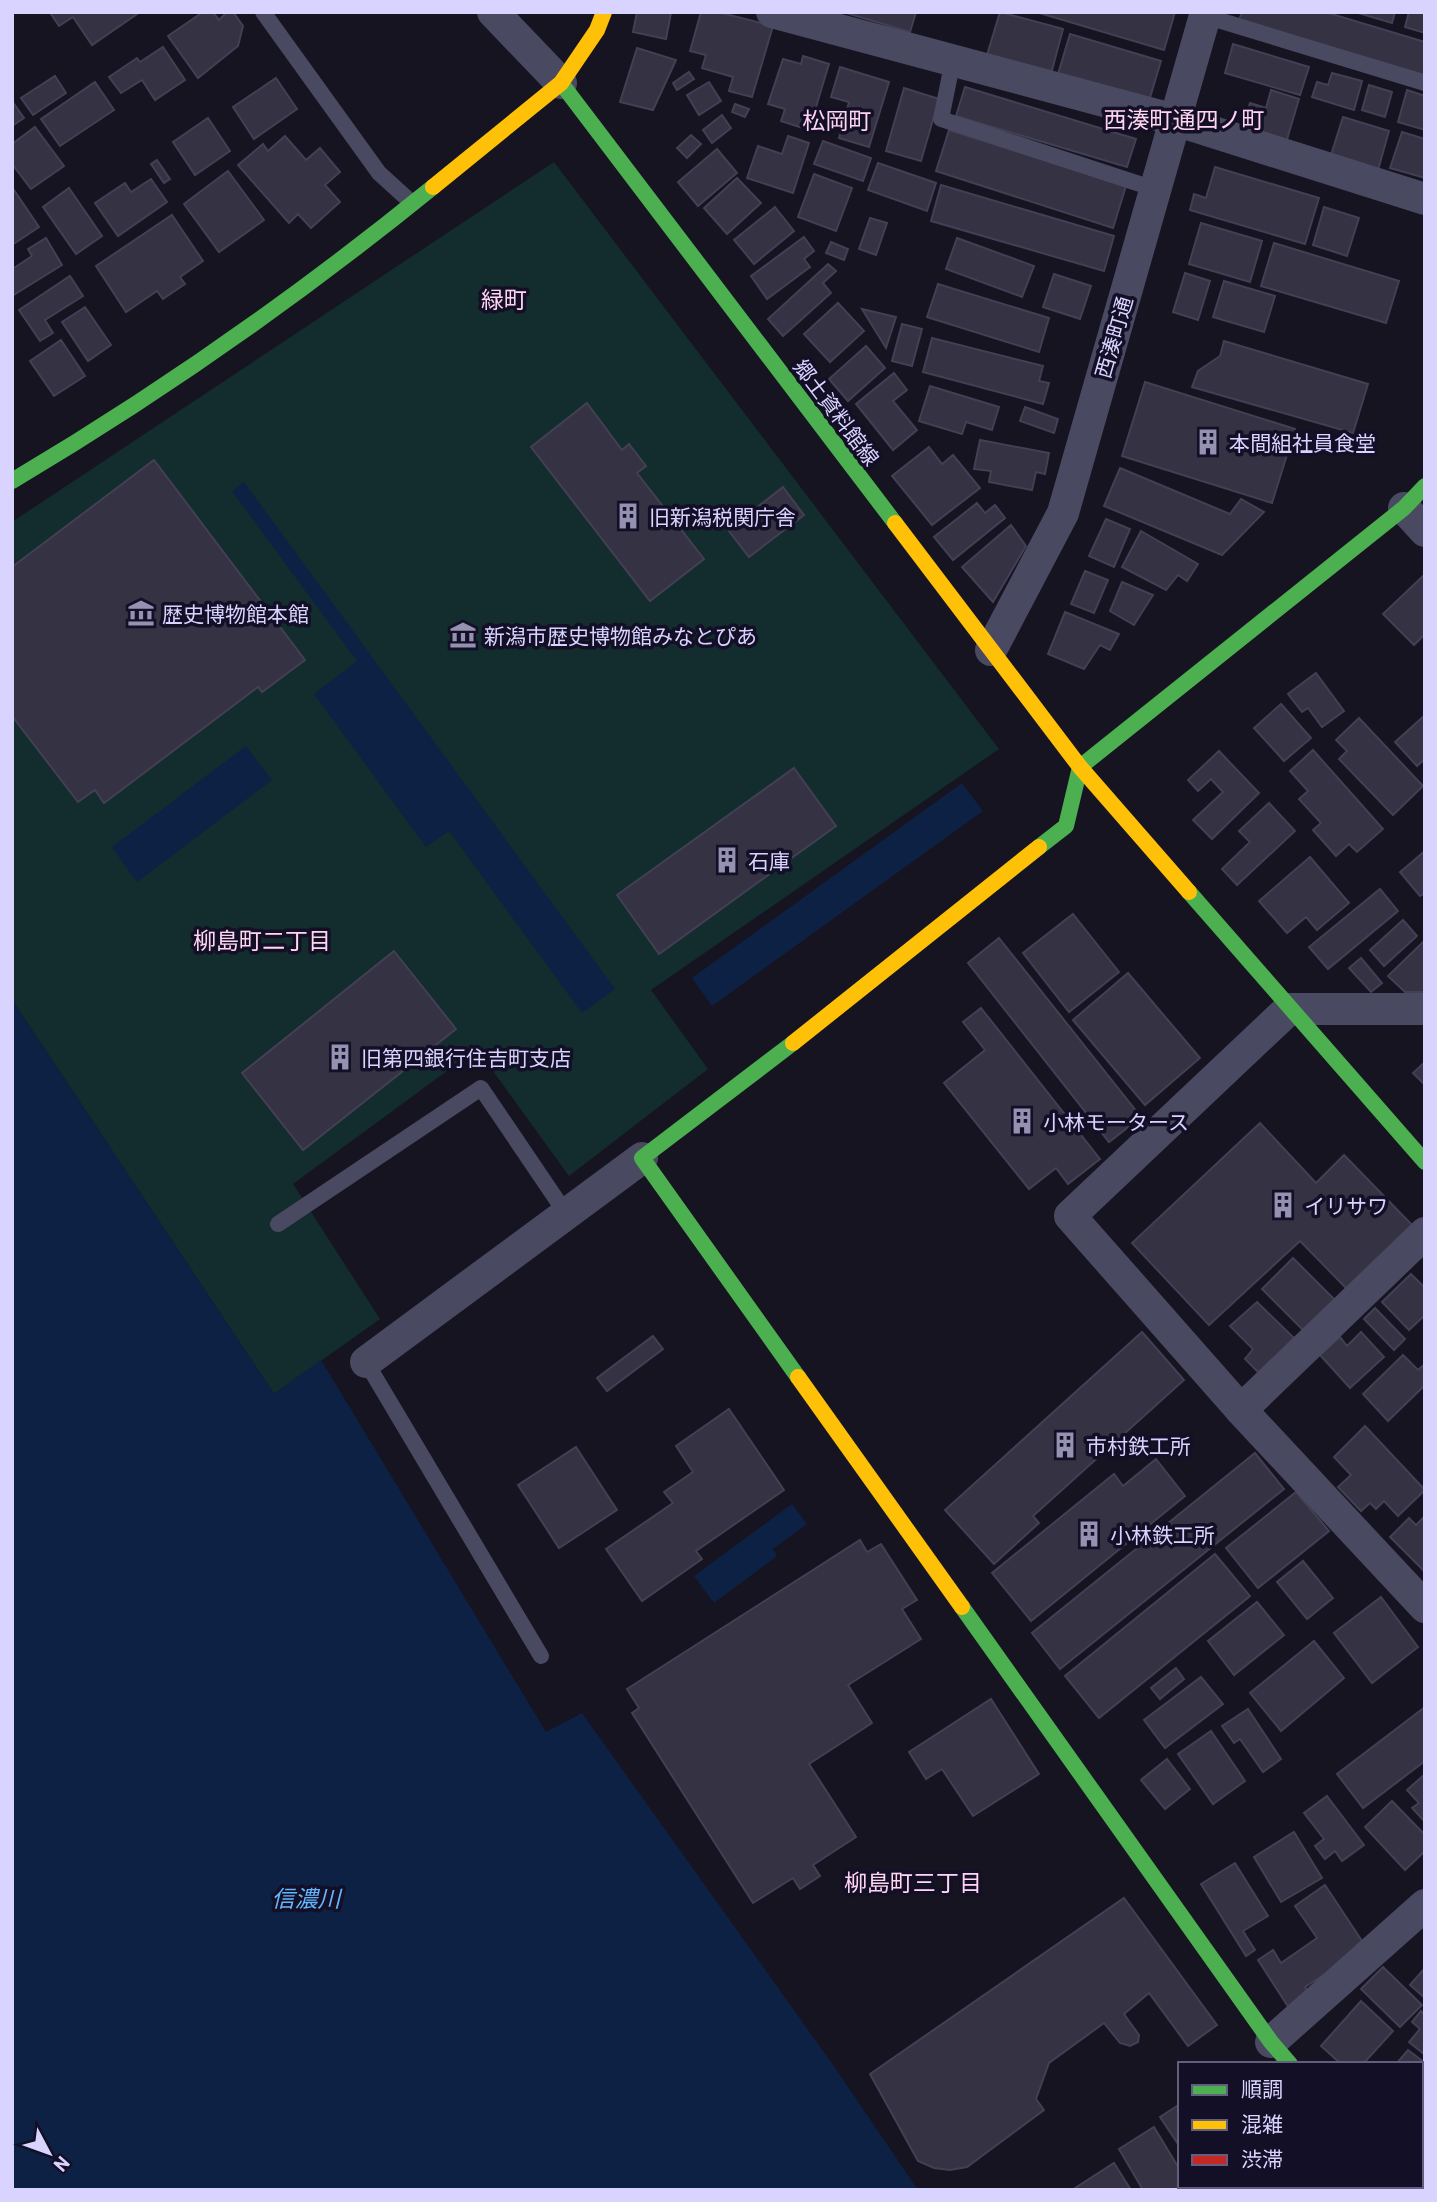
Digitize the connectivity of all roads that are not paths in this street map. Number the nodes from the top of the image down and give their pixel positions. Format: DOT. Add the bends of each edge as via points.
graph roads {
  1 [pos="263,12"];
  2 [pos="493,12"];
  3 [pos="604,12"];
  4 [pos="772,12"];
  5 [pos="1205,14"];
  6 [pos="953,60"];
  7 [pos="561,83"];
  8 [pos="1425,83"];
  9 [pos="1175,121"];
  10 [pos="1155,189"];
  11 [pos="1425,199"];
  12 [pos="413,203"];
  13 [pos="12,481"];
  14 [pos="1418,508"];
  15 [pos="991,650"];
  16 [pos="1080,768"];
  17 [pos="1289,1009"];
  18 [pos="1425,1009"];
  19 [pos="642,1158"];
  20 [pos="1425,1162"];
  21 [pos="567,1215"];
  22 [pos="278,1224"];
  23 [pos="1425,1233"];
  24 [pos="366,1362"];
  25 [pos="1241,1410"];
  26 [pos="1425,1607"];
  27 [pos="541,1657"];
  28 [pos="1425,1905"];
  29 [pos="1280,2053"];
  1 -- 12 [label="lane" via="379,173"];
  2 -- 7 [label="street"];
  3 -- 7 [label="street"];
  4 -- 6 [label="street"];
  5 -- 8 [label="lane"];
  5 -- 9 [label="street, 西湊町通"];
  6 -- 9 [label="street"];
  6 -- 10 [label="lane" via="941,119"];
  7 -- 12 [label="street"];
  7 -- 15 [label="street, 郷土資料館線"];
  9 -- 10 [label="street, 西湊町通"];
  9 -- 11 [label="street"];
  10 -- 15 [label="street, 西湊町通" via="1063,513"];
  12 -- 13 [label="street" via="299,292 81,440"];
  14 -- 16 [label="street"];
  15 -- 16 [label="street, 郷土資料館線"];
  16 -- 17 [label="street, 郷土資料館線"];
  16 -- 19 [label="street" via="1066,826"];
  17 -- 18 [label="street"];
  17 -- 20 [label="street, 郷土資料館線"];
  17 -- 25 [label="street" via="1070,1216"];
  19 -- 21 [label="street"];
  19 -- 29 [label="street"];
  21 -- 22 [label="lane" via="481,1088"];
  21 -- 24 [label="street"];
  23 -- 25 [label="street"];
  24 -- 27 [label="lane"];
  25 -- 26 [label="street"];
  28 -- 29 [label="street"];
}
